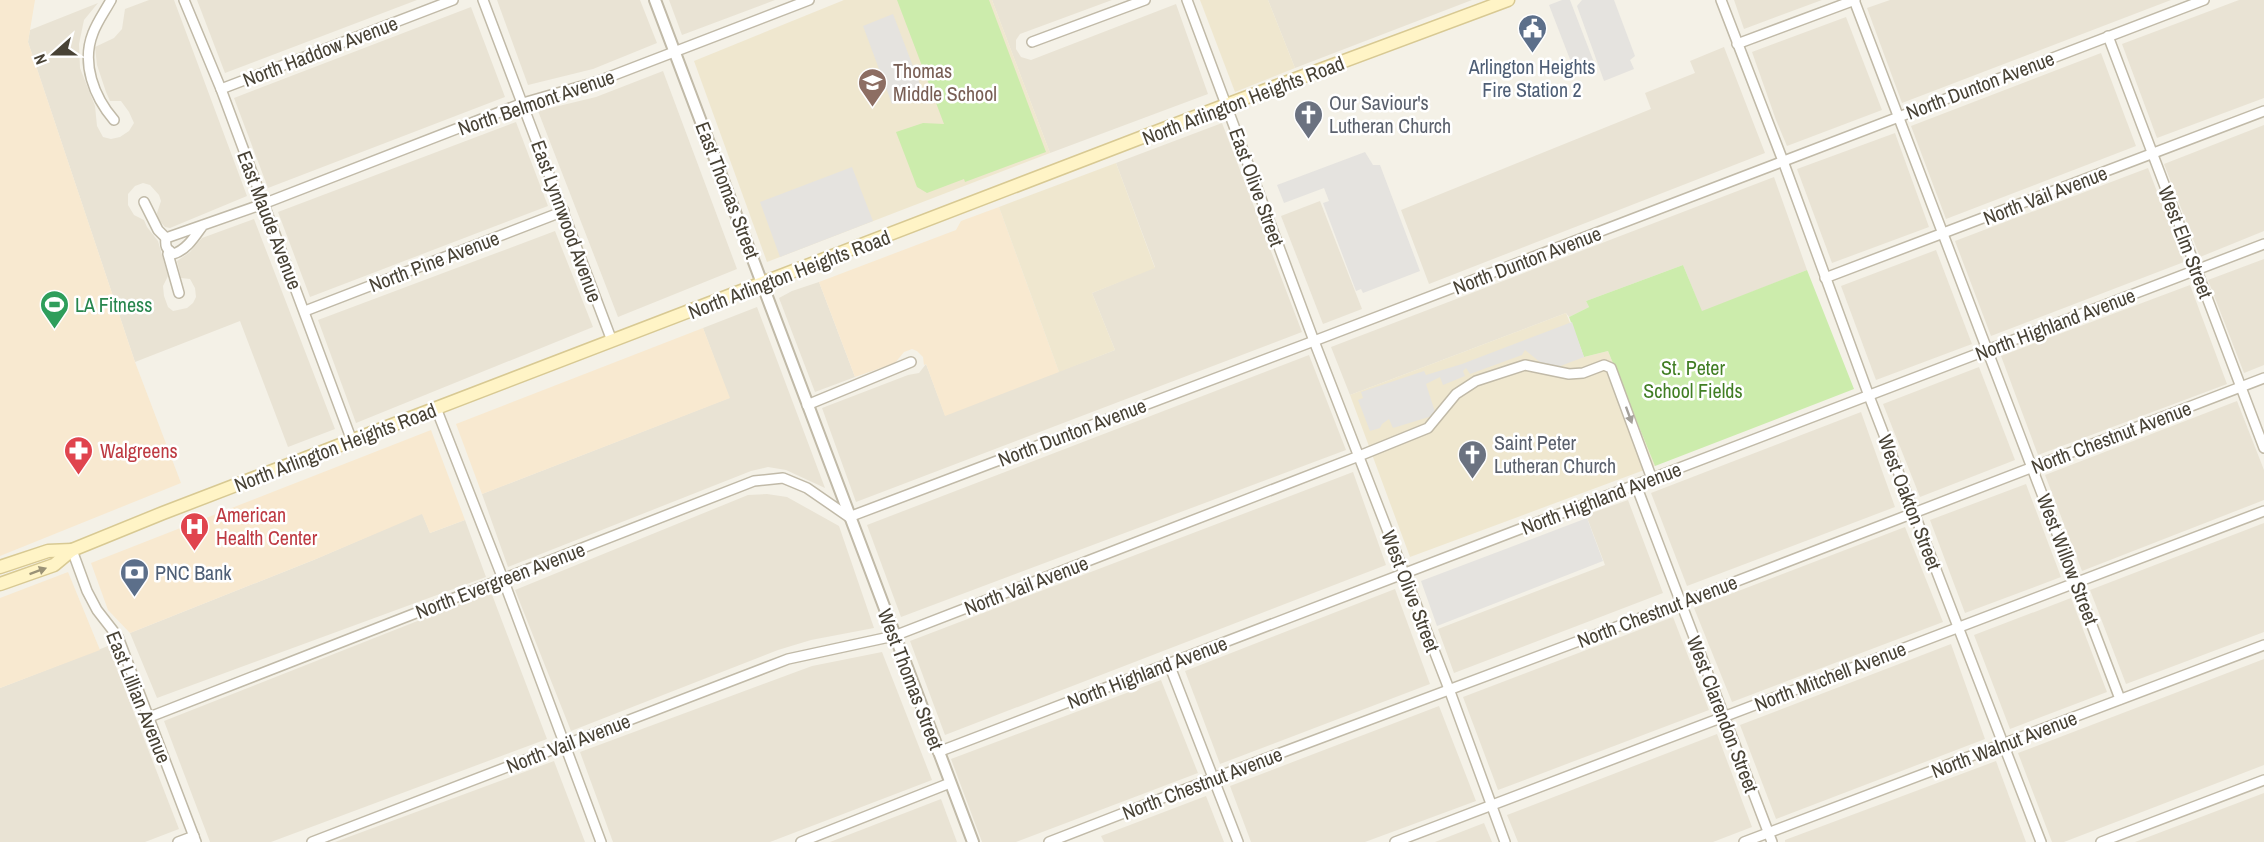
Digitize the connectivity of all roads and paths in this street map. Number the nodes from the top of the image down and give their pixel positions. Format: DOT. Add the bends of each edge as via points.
graph roads {
  1 [pos="111,0"];
  2 [pos="184,0"];
  3 [pos="453,0"];
  4 [pos="483,0"];
  5 [pos="655,0"];
  6 [pos="809,0"];
  7 [pos="1145,0"];
  8 [pos="1187,0"];
  9 [pos="1508,0"];
  10 [pos="1721,0"];
  11 [pos="1855,0"];
  12 [pos="2204,0"];
  13 [pos="2108,36"];
  14 [pos="1032,42"];
  15 [pos="1737,44"];
  16 [pos="675,52"];
  17 [pos="221,89"];
  18 [pos="523,103"];
  19 [pos="1226,105"];
  20 [pos="2264,111"];
  21 [pos="1898,117"];
  22 [pos="114,120"];
  23 [pos="2152,153"];
  24 [pos="1783,161"];
  25 [pos="144,202"];
  26 [pos="263,204"];
  27 [pos="564,212"];
  28 [pos="203,225"];
  29 [pos="1942,234"];
  30 [pos="166,238"];
  31 [pos="2264,244"];
  32 [pos="170,251"];
  33 [pos="2196,270"];
  34 [pos="1825,279"];
  35 [pos="764,284"];
  36 [pos="179,293"];
  37 [pos="305,311"];
  38 [pos="612,341"];
  39 [pos="1314,341"];
  40 [pos="1987,350"];
  41 [pos="911,362"];
  42 [pos="2264,378"];
  43 [pos="2241,387"];
  44 [pos="1869,396"];
  45 [pos="807,405"];
  46 [pos="436,408"];
  47 [pos="352,441"];
  48 [pos="2264,448"];
  49 [pos="1359,456"];
  50 [pos="2032,467"];
  51 [pos="1652,479"];
  52 [pos="1636,485"];
  53 [pos="2264,511"];
  54 [pos="1914,513"];
  55 [pos="849,517"];
  56 [pos="72,550"];
  57 [pos="0,567"];
  58 [pos="1404,574"];
  59 [pos="503,579"];
  60 [pos="2077,582"];
  61 [pos="0,584"];
  62 [pos="1680,603"];
  63 [pos="1959,627"];
  64 [pos="894,636"];
  65 [pos="2264,645"];
  66 [pos="1169,664"];
  67 [pos="1449,689"];
  68 [pos="2120,699"];
  69 [pos="1724,717"];
  70 [pos="147,718"];
  71 [pos="564,744"];
  72 [pos="2003,745"];
  73 [pos="938,752"];
  74 [pos="1214,778"];
  75 [pos="2264,780"];
  76 [pos="950,783"];
  77 [pos="1491,805"];
  78 [pos="1770,837"];
  79 [pos="195,839"];
  80 [pos="178,842"];
  81 [pos="312,842"];
  82 [pos="601,842"];
  83 [pos="801,842"];
  84 [pos="973,842"];
  85 [pos="1049,842"];
  86 [pos="1238,842"];
  87 [pos="1395,842"];
  88 [pos="1505,842"];
  89 [pos="1744,842"];
  90 [pos="2041,842"];
  91 [pos="2101,842"];
  1 -- 22 [label="street" via="88,49 89,66 101,102"];
  2 -- 17 [label="street, East Maude Avenue"];
  3 -- 17 [label="street, North Haddow Avenue"];
  4 -- 18 [label="street, East Lynnwood Avenue"];
  5 -- 16 [label="street, East Thomas Street"];
  6 -- 16 [label="street, North Belmont Avenue"];
  7 -- 14 [label="street"];
  8 -- 19 [label="street, East Olive Street"];
  9 -- 19 [label="main road, North Arlington Heights Road"];
  10 -- 15 [label="street, West Oakton Street"];
  11 -- 15 [label="street"];
  11 -- 21 [label="street, West Willow Street"];
  12 -- 13 [label="street, North Dunton Avenue"];
  13 -- 21 [label="street, North Dunton Avenue"];
  13 -- 23 [label="street, West Elm Street"];
  15 -- 24 [label="street, West Oakton Street"];
  16 -- 18 [label="street, North Belmont Avenue" via="581,88"];
  16 -- 35 [label="street, East Thomas Street"];
  17 -- 26 [label="street, East Maude Avenue"];
  18 -- 26 [label="street, North Belmont Avenue"];
  18 -- 27 [label="street, East Lynnwood Avenue"];
  19 -- 35 [label="main road, North Arlington Heights Road"];
  19 -- 39 [label="street, East Olive Street"];
  20 -- 23 [label="street, North Vail Avenue"];
  21 -- 24 [label="street, North Dunton Avenue"];
  21 -- 29 [label="street, West Willow Street"];
  23 -- 29 [label="street, North Vail Avenue"];
  23 -- 33 [label="street, West Elm Street"];
  24 -- 34 [label="street, West Oakton Street"];
  24 -- 39 [label="street, North Dunton Avenue"];
  25 -- 30 [label="street"];
  26 -- 28 [label="street, North Belmont Avenue"];
  26 -- 37 [label="street, East Maude Avenue"];
  27 -- 37 [label="street, North Pine Avenue"];
  27 -- 38 [label="street, East Lynnwood Avenue"];
  28 -- 30 [label="street, North Belmont Avenue"];
  28 -- 32 [label="street" via="188,245 173,254"];
  29 -- 34 [label="street, North Vail Avenue"];
  29 -- 40 [label="street, West Willow Street"];
  30 -- 32 [label="street" via="165,245"];
  31 -- 33 [label="street, North Highland Avenue"];
  32 -- 36 [label="street"];
  33 -- 40 [label="street, North Highland Avenue"];
  33 -- 43 [label="street, West Elm Street"];
  34 -- 44 [label="street, West Oakton Street"];
  35 -- 38 [label="main road, North Arlington Heights Road"];
  35 -- 45 [label="street, East Thomas Street"];
  37 -- 47 [label="street, East Maude Avenue"];
  38 -- 46 [label="main road, North Arlington Heights Road"];
  39 -- 49 [label="street, West Olive Street"];
  39 -- 55 [label="street, North Dunton Avenue"];
  40 -- 44 [label="street, North Highland Avenue"];
  40 -- 50 [label="street, West Willow Street"];
  41 -- 45 [label="street"];
  42 -- 43 [label="street, North Chestnut Avenue"];
  43 -- 48 [label="street, West Elm Street"];
  43 -- 50 [label="street, North Chestnut Avenue"];
  44 -- 51 [label="street, North Highland Avenue"];
  44 -- 54 [label="street, West Oakton Street"];
  45 -- 55 [label="street, East Thomas Street"];
  46 -- 47 [label="main road, North Arlington Heights Road"];
  46 -- 59 [label="street"];
  47 -- 56 [label="main road, North Arlington Heights Road"];
  49 -- 51 [label="street, North Vail Avenue, one-way" via="1428,428 1456,394 1476,381 1525,365 1569,374 1604,365 1611,368"];
  49 -- 58 [label="street, West Olive Street"];
  49 -- 64 [label="street, North Vail Avenue"];
  50 -- 54 [label="street, North Chestnut Avenue"];
  50 -- 60 [label="street, West Willow Street"];
  51 -- 52 [label="street, North Highland Avenue"];
  52 -- 58 [label="street, North Highland Avenue"];
  52 -- 62 [label="street, West Clarendon Street"];
  53 -- 60 [label="street, North Mitchell Avenue"];
  54 -- 62 [label="street, North Chestnut Avenue"];
  54 -- 63 [label="street, West Oakton Street"];
  55 -- 59 [label="street, North Evergreen Avenue" via="807,488 783,478 754,481"];
  55 -- 64 [label="street, West Thomas Street"];
  56 -- 57 [label="main road, North Arlington Heights Road" via="48,551"];
  61 -- 56 [label="main road, North Arlington Heights Road, one-way" via="54,565"];
  56 -- 70 [label="street, East Lillian Avenue" via="94,604 118,637"];
  58 -- 66 [label="street, North Highland Avenue"];
  58 -- 67 [label="street, West Olive Street"];
  59 -- 70 [label="street, North Evergreen Avenue"];
  59 -- 71 [label="street"];
  60 -- 63 [label="street, North Mitchell Avenue"];
  60 -- 68 [label="street, West Willow Street"];
  62 -- 67 [label="street, North Chestnut Avenue"];
  62 -- 69 [label="street, West Clarendon Street"];
  63 -- 69 [label="street, North Mitchell Avenue"];
  63 -- 72 [label="street, West Oakton Street"];
  64 -- 71 [label="street, North Vail Avenue" via="788,659"];
  64 -- 73 [label="street, West Thomas Street"];
  65 -- 68 [label="street, North Walnut Avenue"];
  66 -- 73 [label="street, North Highland Avenue"];
  66 -- 74 [label="street"];
  67 -- 74 [label="street, North Chestnut Avenue"];
  67 -- 77 [label="street, West Olive Street"];
  68 -- 72 [label="street, North Walnut Avenue"];
  69 -- 77 [label="street, North Mitchell Avenue"];
  69 -- 78 [label="street, West Clarendon Street"];
  70 -- 79 [label="street, East Lillian Avenue"];
  71 -- 81 [label="street, North Vail Avenue"];
  71 -- 82 [label="street"];
  72 -- 78 [label="street, North Walnut Avenue"];
  72 -- 90 [label="street, West Oakton Street"];
  73 -- 76 [label="street, West Thomas Street"];
  74 -- 85 [label="street, North Chestnut Avenue"];
  74 -- 86 [label="street"];
  75 -- 91 [label="street"];
  76 -- 83 [label="street"];
  76 -- 84 [label="street, West Thomas Street"];
  77 -- 87 [label="street, North Mitchell Avenue"];
  77 -- 88 [label="street, West Olive Street"];
  78 -- 89 [label="street, North Walnut Avenue"];
  79 -- 80 [label="street"];
}
